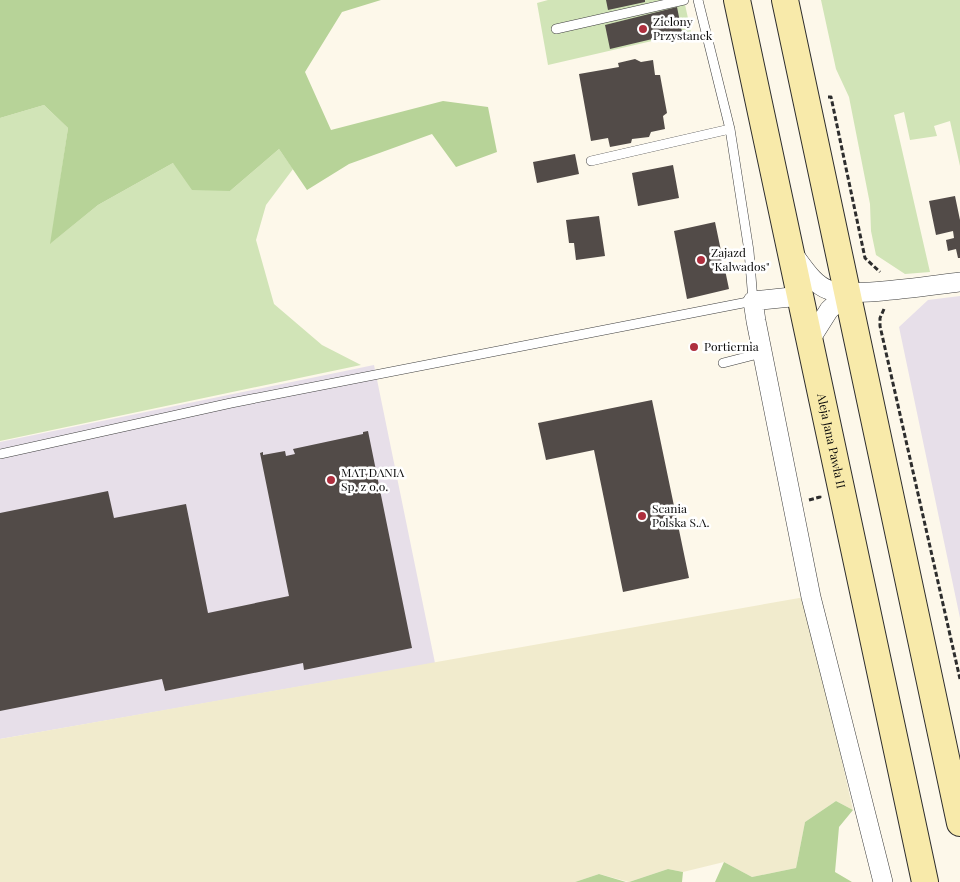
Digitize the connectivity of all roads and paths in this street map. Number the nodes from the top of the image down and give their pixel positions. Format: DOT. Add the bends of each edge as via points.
graph roads {
  1 [pos="684,0"];
  2 [pos="698,0"];
  3 [pos="737,0"];
  4 [pos="785,0"];
  5 [pos="556,29"];
  6 [pos="730,129"];
  7 [pos="591,161"];
  8 [pos="858,228"];
  9 [pos="792,253"];
  10 [pos="882,274"];
  11 [pos="960,282"];
  12 [pos="848,292"];
  13 [pos="802,296"];
  14 [pos="753,301"];
  15 [pos="886,305"];
  16 [pos="810,340"];
  17 [pos="762,353"];
  18 [pos="722,363"];
  19 [pos="0,454"];
  20 [pos="818,489"];
  21 [pos="792,504"];
  22 [pos="960,679"];
  23 [pos="960,823"];
  24 [pos="882,882"];
  25 [pos="925,882"];
  1 -- 5 [label="lane"];
  2 -- 6 [label="lane"];
  3 -- 9 [label="main road, Aleja Jana Pawła II"];
  4 -- 12 [label="main road"];
  6 -- 7 [label="lane"];
  6 -- 14 [label="lane" via="749,251"];
  8 -- 10 [label="path" via="865,258"];
  9 -- 12 [label="street" via="812,279 829,290"];
  9 -- 13 [label="main road, Aleja Jana Pawła II"];
  11 -- 12 [label="street"];
  12 -- 16 [label="street" via="829,310"];
  12 -- 23 [label="main road"];
  13 -- 14 [label="street"];
  13 -- 16 [label="main road, Aleja Jana Pawła II"];
  14 -- 17 [label="street"];
  14 -- 19 [label="lane" via="231,403"];
  15 -- 22 [label="path" via="880,326"];
  16 -- 25 [label="main road, Aleja Jana Pawła II"];
  17 -- 18 [label="lane"];
  17 -- 21 [label="street"];
  20 -- 21 [label="path" via="820,497"];
  21 -- 24 [label="street" via="811,597"];
}
